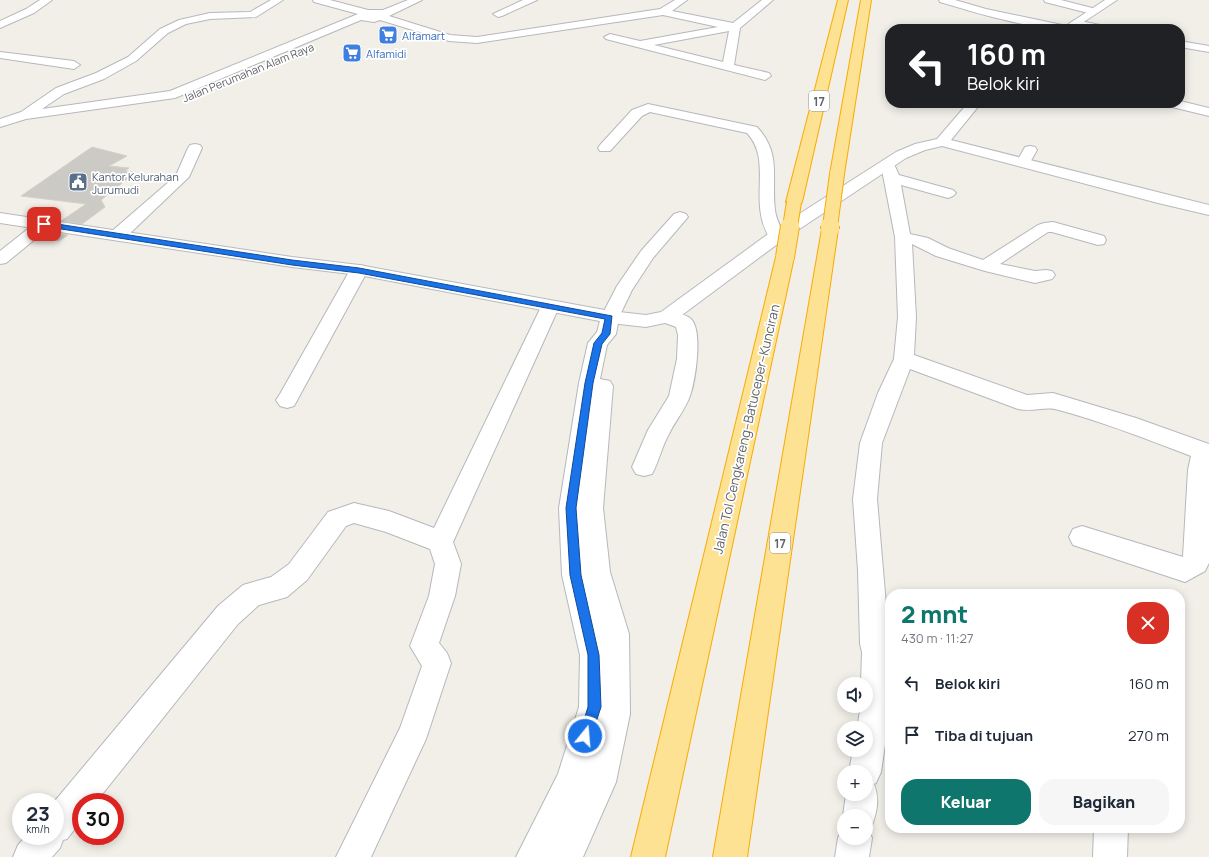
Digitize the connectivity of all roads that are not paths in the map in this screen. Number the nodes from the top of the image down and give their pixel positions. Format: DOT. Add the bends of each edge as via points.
graph roads {
  1 [pos="47,0"];
  2 [pos="278,0"];
  3 [pos="318,0"];
  4 [pos="405,0"];
  5 [pos="417,0"];
  6 [pos="532,0"];
  7 [pos="682,0"];
  8 [pos="768,0"];
  9 [pos="843,0"];
  10 [pos="866,0"];
  11 [pos="944,0"];
  12 [pos="1049,0"];
  13 [pos="1112,0"];
  14 [pos="224,7"];
  15 [pos="209,11"];
  16 [pos="1092,11"];
  17 [pos="663,12"];
  18 [pos="498,14"];
  19 [pos="375,15"];
  20 [pos="1052,24"];
  21 [pos="1073,24"];
  22 [pos="0,25"];
  23 [pos="736,28"];
  24 [pos="610,37"];
  25 [pos="637,45"];
  26 [pos="1185,45"];
  27 [pos="1209,50"];
  28 [pos="0,55"];
  29 [pos="74,65"];
  30 [pos="728,68"];
  31 [pos="764,76"];
  32 [pos="188,94"];
  33 [pos="1185,106"];
  34 [pos="971,108"];
  35 [pos="1209,112"];
  36 [pos="24,115"];
  37 [pos="0,123"];
  38 [pos="0,130"];
  39 [pos="942,142"];
  40 [pos="195,148"];
  41 [pos="606,148"];
  42 [pos="890,171"];
  43 [pos="948,193"];
  44 [pos="1209,210"];
  45 [pos="680,217"];
  46 [pos="0,218"];
  47 [pos="44,224"];
  48 [pos="118,235"];
  49 [pos="903,237"];
  50 [pos="1098,240"];
  51 [pos="781,246"];
  52 [pos="0,259"];
  53 [pos="985,266"];
  54 [pos="359,270"];
  55 [pos="1046,275"];
  56 [pos="550,307"];
  57 [pos="667,317"];
  58 [pos="608,326"];
  59 [pos="904,359"];
  60 [pos="287,400"];
  61 [pos="1206,452"];
  62 [pos="644,467"];
  63 [pos="1082,537"];
  64 [pos="440,542"];
  65 [pos="867,765"];
  66 [pos="64,816"];
  67 [pos="1111,833"];
  68 [pos="40,845"];
  69 [pos="854,845"];
  70 [pos="30,857"];
  71 [pos="352,857"];
  72 [pos="533,857"];
  73 [pos="566,857"];
  74 [pos="648,857"];
  75 [pos="730,857"];
  76 [pos="852,857"];
  77 [pos="1110,857"];
  1 -- 22 [label="street"];
  2 -- 15 [label="street" via="252,15"];
  3 -- 19 [label="street"];
  4 -- 19 [label="street, Jalan Perumahan Alam Raya"];
  5 -- 19 [label="street, Jalan Perumahan Alam Raya"];
  6 -- 18 [label="street"];
  7 -- 17 [label="street"];
  8 -- 23 [label="street"];
  9 -- 51 [label="highway, Jalan Tol Cengkareng–Batuceper–Kunciran / 17, bridge"];
  10 -- 75 [label="highway, 17, bridge"];
  11 -- 20 [label="street" via="984,12"];
  12 -- 16 [label="street"];
  13 -- 16 [label="street"];
  14 -- 15 [label="street"];
  15 -- 36 [label="street" via="164,31 132,59 100,76 60,91"];
  16 -- 21 [label="street"];
  17 -- 19 [label="street" via="464,40 449,38"];
  17 -- 23 [label="street"];
  19 -- 32 [label="street, Jalan Perumahan Alam Raya"];
  23 -- 25 [label="street"];
  23 -- 30 [label="street"];
  24 -- 25 [label="street"];
  25 -- 30 [label="street"];
  26 -- 27 [label="street"];
  28 -- 29 [label="street"];
  30 -- 31 [label="street"];
  32 -- 36 [label="street, Jalan Perumahan Alam Raya"];
  32 -- 38 [label="street, Jalan Perumahan Alam Raya" via="177,101 25,122"];
  33 -- 35 [label="street"];
  34 -- 39 [label="street"];
  36 -- 37 [label="street, Jalan Perumahan Alam Raya"];
  39 -- 42 [label="street" via="920,147 901,156"];
  39 -- 44 [label="street" via="1026,157"];
  40 -- 48 [label="street" via="184,174"];
  41 -- 51 [label="street" via="637,113 648,108 752,130 759,135 764,144 767,163 767,210"];
  42 -- 43 [label="street"];
  42 -- 49 [label="street"];
  42 -- 51 [label="street"];
  45 -- 58 [label="street" via="647,255 624,290"];
  46 -- 47 [label="street"];
  47 -- 48 [label="street"];
  47 -- 52 [label="street"];
  48 -- 54 [label="street"];
  49 -- 53 [label="street"];
  49 -- 59 [label="street" via="907,317"];
  50 -- 53 [label="street" via="1053,227 1044,228"];
  51 -- 57 [label="street"];
  51 -- 74 [label="highway, Jalan Tol Cengkareng–Batuceper–Kunciran / 17"];
  53 -- 55 [label="street" via="1035,277"];
  54 -- 56 [label="street"];
  54 -- 60 [label="street"];
  56 -- 58 [label="street"];
  56 -- 64 [label="street"];
  57 -- 58 [label="street"];
  57 -- 62 [label="street" via="684,323 688,335 687,359 680,396 659,430"];
  58 -- 72 [label="street" via="598,343 589,383 571,508 575,575 594,655 594,707 572,780"];
  58 -- 73 [label="street" via="610,344 591,508 597,572 614,634 615,714 600,782"];
  59 -- 61 [label="street" via="1026,403 1053,401"];
  59 -- 65 [label="street" via="871,443 865,499 876,652 876,704"];
  61 -- 63 [label="street" via="1200,470 1196,563 1185,570"];
  64 -- 66 [label="street" via="389,522 354,513 337,519 298,572 278,588 252,594 228,615"];
  64 -- 71 [label="street" via="448,564 442,596 424,646 437,663 432,682 402,760"];
  67 -- 77 [label="street"];
  68 -- 70 [label="street"];
  69 -- 76 [label="street"];
}
